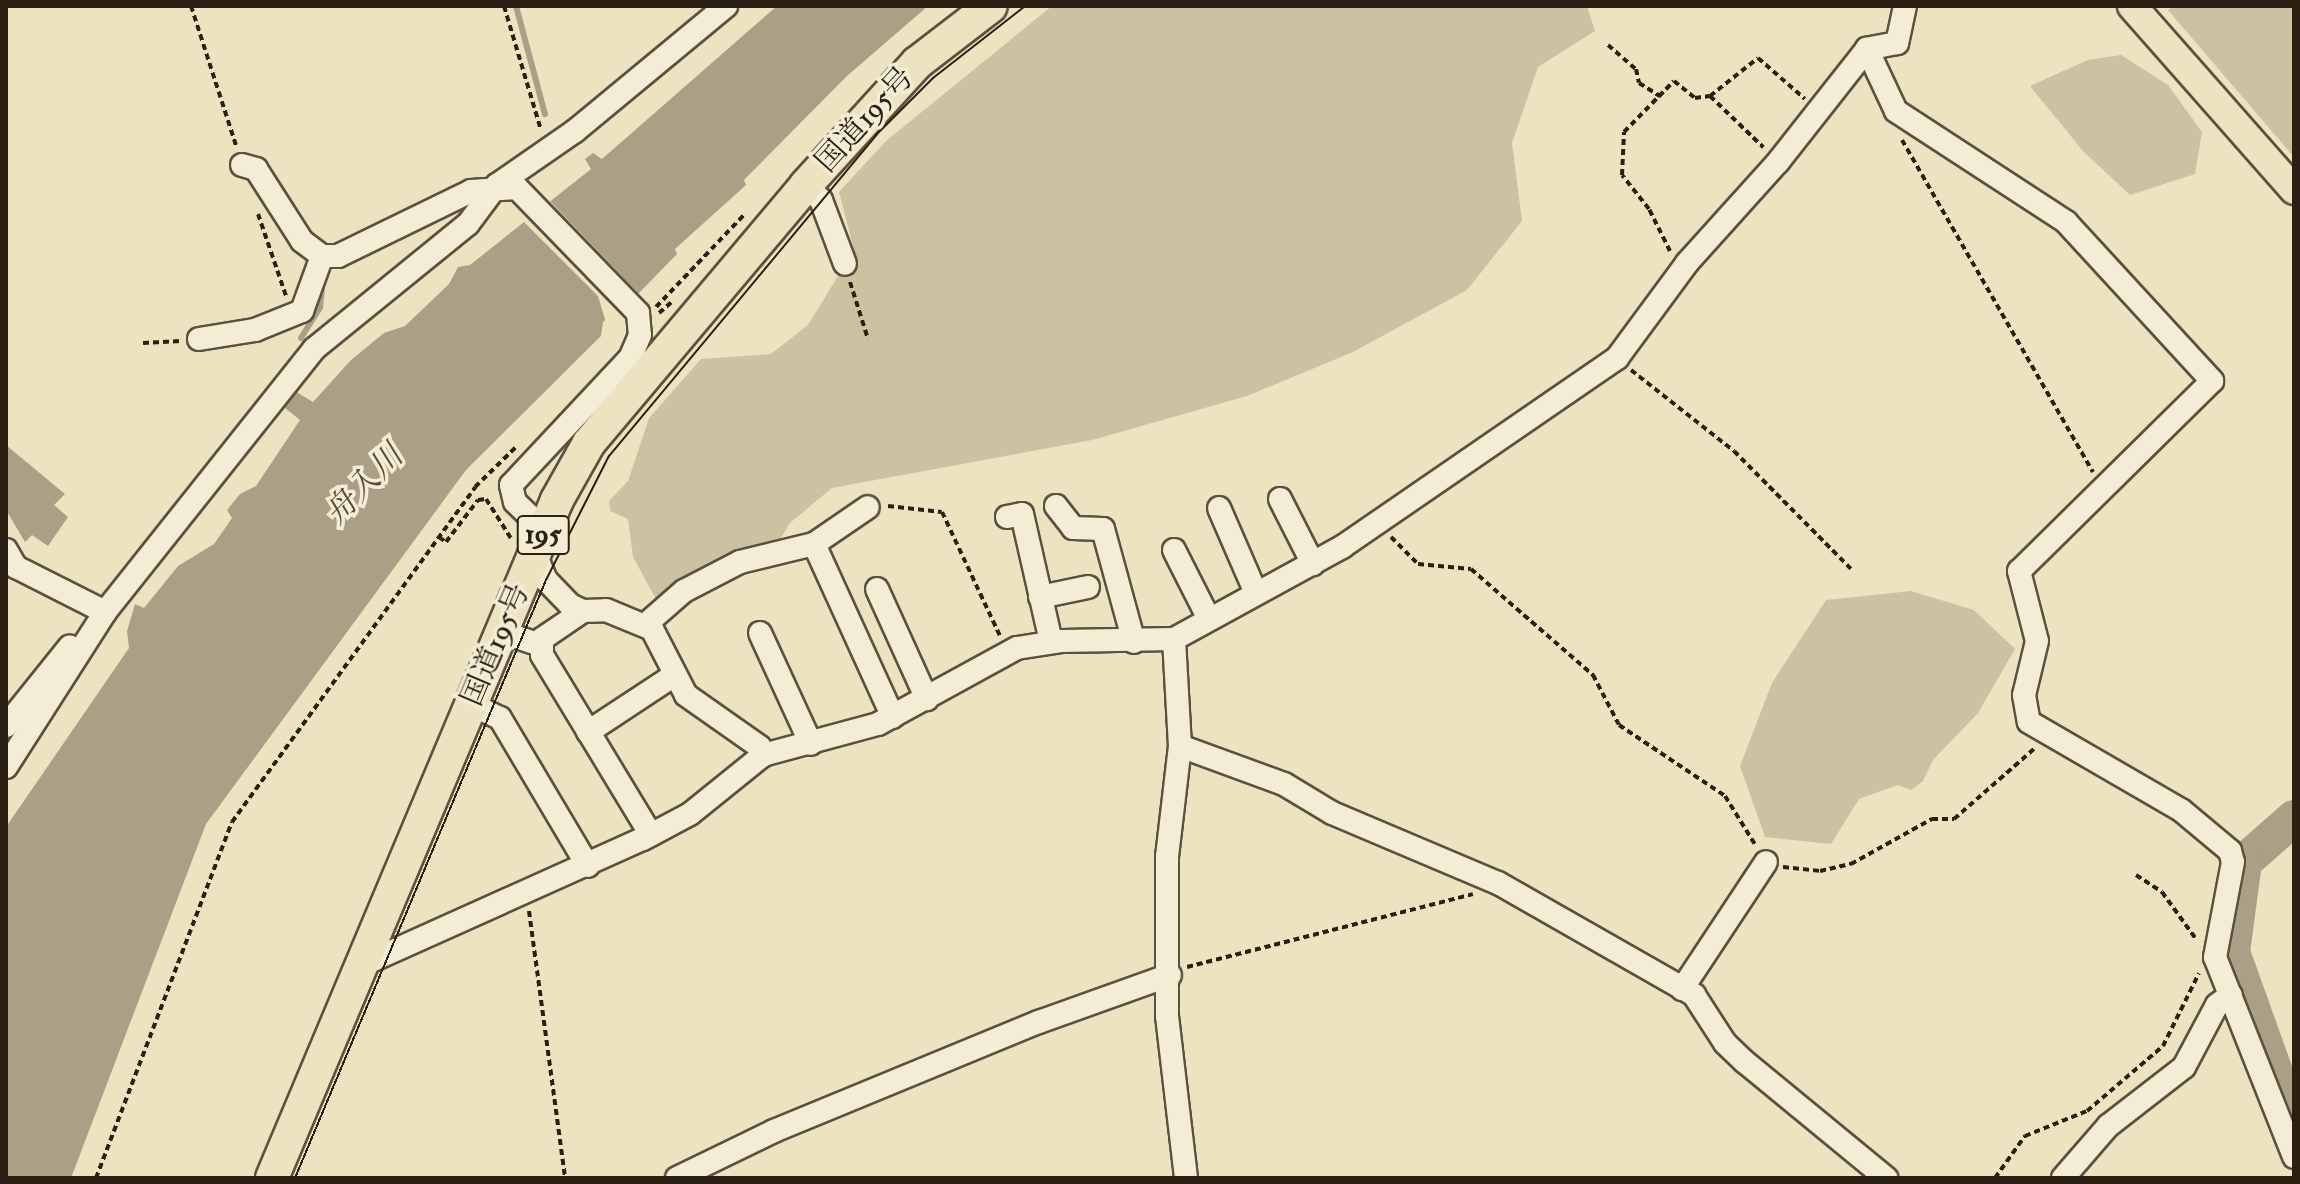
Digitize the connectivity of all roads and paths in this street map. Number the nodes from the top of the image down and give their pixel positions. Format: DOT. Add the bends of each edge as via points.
graph roads {
  1 [pos="191,6"];
  2 [pos="504,6"];
  3 [pos="726,6"];
  4 [pos="991,6"];
  5 [pos="1905,6"];
  6 [pos="2132,6"];
  7 [pos="1608,45"];
  8 [pos="1867,49"];
  9 [pos="1660,96"];
  10 [pos="1710,96"];
  11 [pos="1819,111"];
  12 [pos="1896,111"];
  13 [pos="547,148"];
  14 [pos="1778,162"];
  15 [pos="242,165"];
  16 [pos="806,185"];
  17 [pos="507,187"];
  18 [pos="2294,190"];
  19 [pos="257,208"];
  20 [pos="322,256"];
  21 [pos="845,264"];
  22 [pos="1682,270"];
  23 [pos="278,303"];
  24 [pos="199,339"];
  25 [pos="868,339"];
  26 [pos="143,343"];
  27 [pos="1617,358"];
  28 [pos="528,435"];
  29 [pos="2102,489"];
  30 [pos="1280,499"];
  31 [pos="1056,506"];
  32 [pos="868,507"];
  33 [pos="1219,508"];
  34 [pos="1007,517"];
  35 [pos="1379,523"];
  36 [pos="439,537"];
  37 [pos="532,543"];
  38 [pos="814,544"];
  39 [pos="6,550"];
  40 [pos="1174,550"];
  41 [pos="1313,564"];
  42 [pos="1851,569"];
  43 [pos="1088,587"];
  44 [pos="877,589"];
  45 [pos="1256,593"];
  46 [pos="1040,597"];
  47 [pos="583,611"];
  48 [pos="105,612"];
  49 [pos="1209,619"];
  50 [pos="645,625"];
  51 [pos="502,632"];
  52 [pos="760,633"];
  53 [pos="1174,639"];
  54 [pos="1051,642"];
  55 [pos="1134,642"];
  56 [pos="540,645"];
  57 [pos="1008,653"];
  58 [pos="673,676"];
  59 [pos="927,699"];
  60 [pos="471,704"];
  61 [pos="893,717"];
  62 [pos="6,726"];
  63 [pos="588,732"];
  64 [pos="2048,732"];
  65 [pos="811,744"];
  66 [pos="1180,746"];
  67 [pos="763,755"];
  68 [pos="6,767"];
  69 [pos="651,835"];
  70 [pos="1766,862"];
  71 [pos="588,866"];
  72 [pos="2136,875"];
  73 [pos="1495,882"];
  74 [pos="527,894"];
  75 [pos="2215,957"];
  76 [pos="362,965"];
  77 [pos="1170,975"];
  78 [pos="1682,989"];
  79 [pos="2231,995"];
  80 [pos="2294,1157"];
  81 [pos="96,1178"];
  82 [pos="272,1178"];
  83 [pos="565,1178"];
  84 [pos="677,1178"];
  85 [pos="1186,1178"];
  86 [pos="1886,1178"];
  87 [pos="1995,1178"];
  88 [pos="2063,1178"];
  1 -- 15 [label="path"];
  2 -- 13 [label="path"];
  3 -- 13 [label="street" via="575,131"];
  4 -- 16 [label="highway, 国道195号 / 195" via="917,63"];
  5 -- 8 [label="street" via="1897,43"];
  6 -- 18 [label="main road"];
  7 -- 9 [label="path" via="1636,69 1639,83"];
  8 -- 11 [label="street"];
  8 -- 12 [label="street"];
  9 -- 10 [label="path" via="1674,81 1695,98"];
  9 -- 22 [label="path" via="1624,132 1622,175 1649,209"];
  10 -- 11 [label="path" via="1758,58"];
  10 -- 14 [label="path"];
  11 -- 14 [label="street"];
  12 -- 29 [label="path" via="1898,132"];
  12 -- 29 [label="street" via="2066,222 2212,381"];
  13 -- 17 [label="street"];
  14 -- 22 [label="street"];
  15 -- 20 [label="street" via="256,169 302,241"];
  16 -- 21 [label="street" via="821,200"];
  16 -- 37 [label="highway, 国道195号 / 195" via="589,443"];
  17 -- 20 [label="street" via="471,191 338,256"];
  17 -- 37 [label="street" via="638,313 640,335 630,358 511,485"];
  17 -- 48 [label="street" via="314,349"];
  19 -- 23 [label="path" via="286,296"];
  20 -- 24 [label="street" via="302,311 255,330"];
  21 -- 25 [label="path"];
  22 -- 27 [label="street"];
  24 -- 26 [label="path"];
  27 -- 35 [label="street"];
  27 -- 42 [label="path" via="1734,451"];
  28 -- 36 [label="path" via="475,487"];
  29 -- 64 [label="street" via="2019,571 2037,641 2024,695 2029,722"];
  30 -- 41 [label="street"];
  31 -- 55 [label="street" via="1073,528 1103,529"];
  32 -- 38 [label="street"];
  32 -- 57 [label="path" via="942,512"];
  33 -- 45 [label="street"];
  34 -- 46 [label="street" via="1022,514"];
  35 -- 41 [label="street"];
  35 -- 70 [label="path" via="1411,561 1471,569 1578,661 1602,687 1619,725 1725,796"];
  36 -- 37 [label="path" via="446,542 478,500 486,499"];
  36 -- 81 [label="path" via="232,822"];
  37 -- 47 [label="street" via="557,594"];
  37 -- 51 [label="highway, 国道195号 / 195"];
  38 -- 50 [label="street" via="740,562 684,591"];
  38 -- 61 [label="street"];
  39 -- 48 [label="street" via="16,567"];
  40 -- 49 [label="street"];
  41 -- 45 [label="street"];
  43 -- 46 [label="street"];
  44 -- 59 [label="street"];
  45 -- 49 [label="street"];
  46 -- 54 [label="street"];
  47 -- 50 [label="street" via="606,610"];
  47 -- 56 [label="street"];
  48 -- 62 [label="street" via="23,698"];
  48 -- 68 [label="street"];
  49 -- 53 [label="street"];
  50 -- 58 [label="street" via="656,635"];
  51 -- 56 [label="street"];
  51 -- 60 [label="highway, 国道195号 / 195"];
  52 -- 65 [label="street"];
  53 -- 55 [label="street"];
  53 -- 66 [label="street"];
  54 -- 55 [label="street"];
  54 -- 57 [label="street"];
  56 -- 63 [label="street"];
  57 -- 59 [label="street"];
  58 -- 63 [label="street"];
  58 -- 67 [label="street" via="695,705 760,747"];
  59 -- 61 [label="street"];
  60 -- 71 [label="street" via="500,718"];
  60 -- 76 [label="highway, 国道195号 / 195"];
  61 -- 65 [label="street"];
  63 -- 69 [label="street"];
  64 -- 70 [label="path" via="2023,764 1954,819 1932,819 1835,867 1792,869"];
  64 -- 75 [label="street" via="2181,810 2230,851 2233,862"];
  65 -- 67 [label="street"];
  66 -- 73 [label="street" via="1284,784 1332,813"];
  66 -- 77 [label="street" via="1167,856"];
  67 -- 69 [label="street" via="690,814"];
  69 -- 71 [label="street"];
  70 -- 78 [label="street"];
  71 -- 74 [label="street"];
  72 -- 75 [label="path" via="2162,892"];
  73 -- 77 [label="path" via="1461,898"];
  73 -- 78 [label="street"];
  74 -- 76 [label="street"];
  74 -- 83 [label="path"];
  75 -- 79 [label="street"];
  75 -- 87 [label="path" via="2201,968 2163,1046 2087,1111 2025,1136"];
  76 -- 82 [label="highway, 国道195号 / 195"];
  77 -- 84 [label="street" via="1039,1022 774,1131"];
  77 -- 85 [label="street" via="1168,1055"];
  78 -- 86 [label="street" via="1694,995 1725,1043 1745,1062"];
  79 -- 80 [label="street"];
  79 -- 88 [label="street" via="2217,1005 2184,1067 2108,1126"];
}
